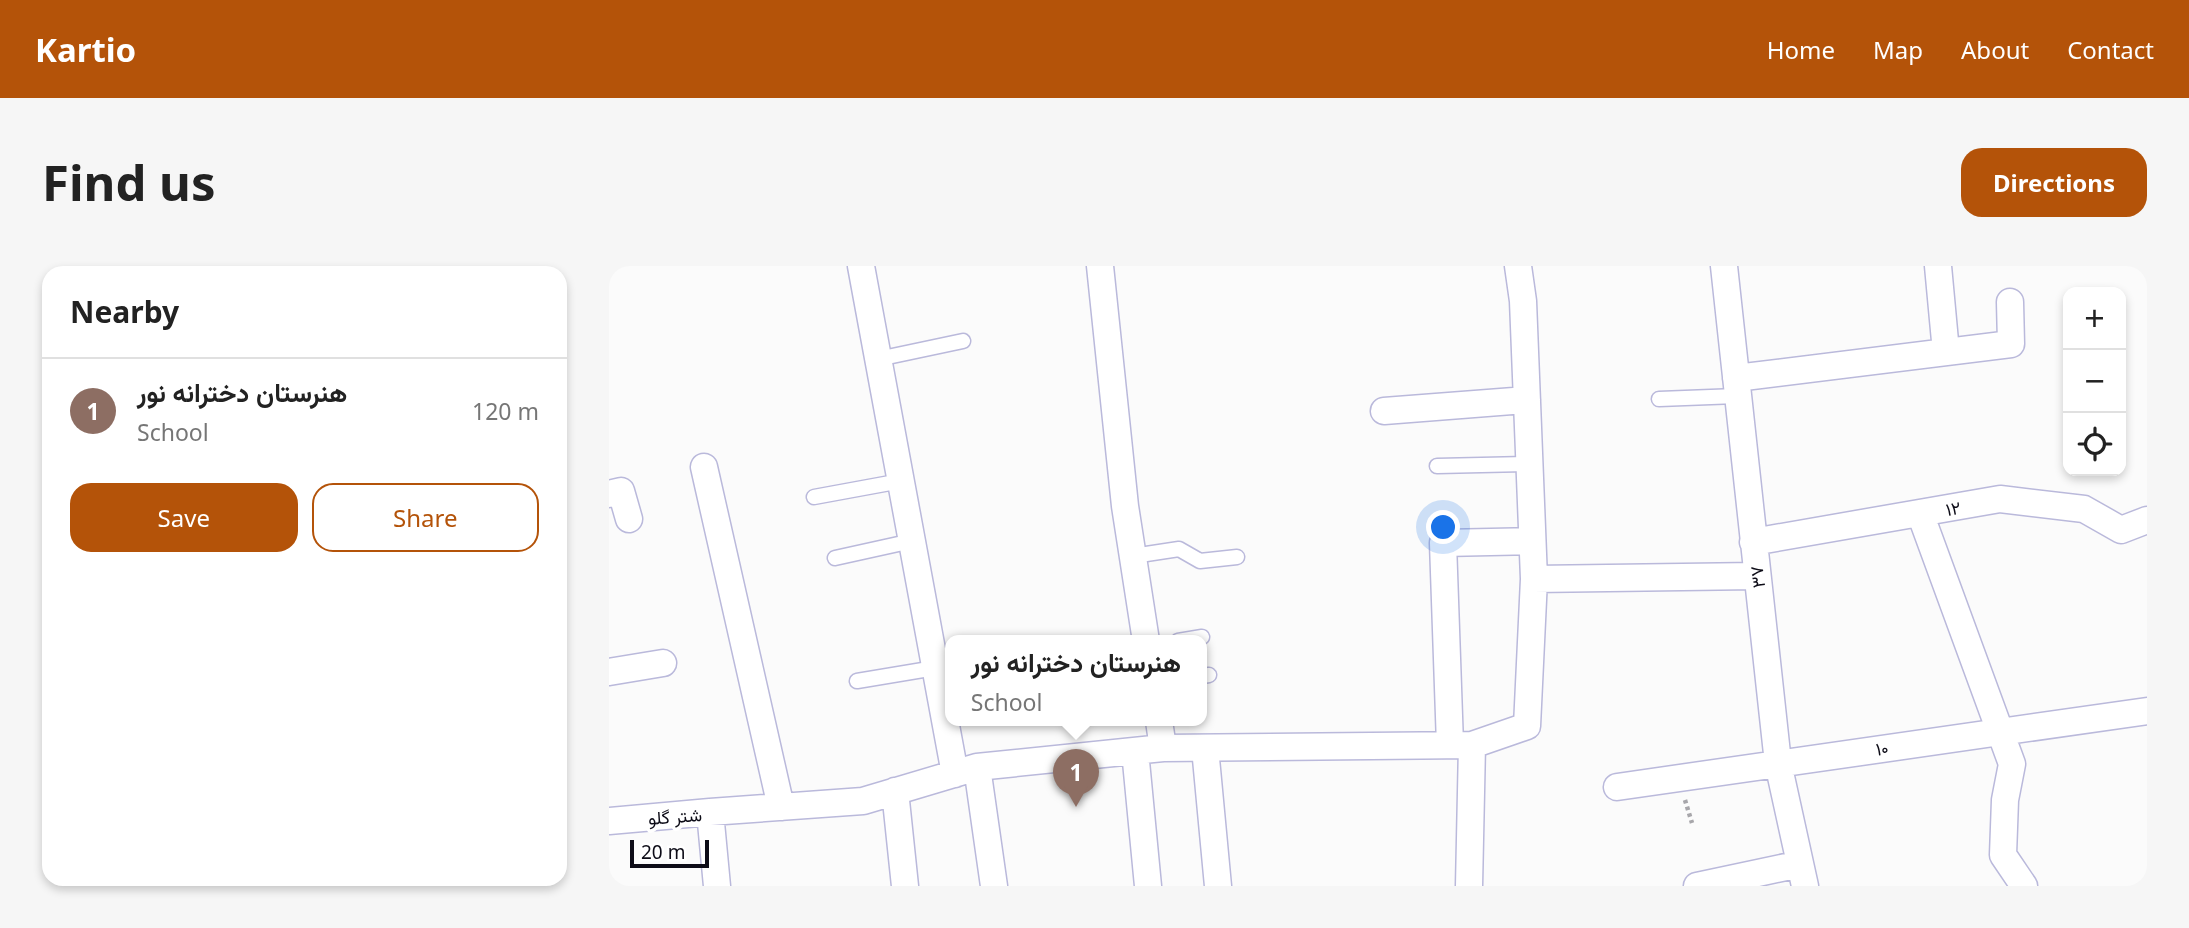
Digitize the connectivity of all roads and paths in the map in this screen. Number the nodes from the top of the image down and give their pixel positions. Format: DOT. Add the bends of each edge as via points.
graph roads {
  1 [pos="861,266"];
  2 [pos="1100,266"];
  3 [pos="1518,266"];
  4 [pos="1724,266"];
  5 [pos="1938,266"];
  6 [pos="2010,302"];
  7 [pos="963,341"];
  8 [pos="1946,352"];
  9 [pos="878,359"];
  10 [pos="1736,387"];
  11 [pos="1658,399"];
  12 [pos="1527,400"];
  13 [pos="1384,411"];
  14 [pos="1529,464"];
  15 [pos="1437,466"];
  16 [pos="704,467"];
  17 [pos="901,481"];
  18 [pos="609,494"];
  19 [pos="814,497"];
  20 [pos="1920,513"];
  21 [pos="629,519"];
  22 [pos="2147,520"];
  23 [pos="912,541"];
  24 [pos="1532,541"];
  25 [pos="1753,542"];
  26 [pos="1133,556"];
  27 [pos="1237,557"];
  28 [pos="835,558"];
  29 [pos="1756,576"];
  30 [pos="1534,579"];
  31 [pos="1145,635"];
  32 [pos="663,663"];
  33 [pos="935,668"];
  34 [pos="609,672"];
  35 [pos="857,681"];
  36 [pos="945,701"];
  37 [pos="2147,711"];
  38 [pos="952,726"];
  39 [pos="1160,726"];
  40 [pos="1999,732"];
  41 [pos="1461,745"];
  42 [pos="1163,748"];
  43 [pos="1205,748"];
  44 [pos="1135,751"];
  45 [pos="1778,763"];
  46 [pos="966,771"];
  47 [pos="1617,787"];
  48 [pos="895,791"];
  49 [pos="781,807"];
  50 [pos="710,812"];
  51 [pos="609,821"];
  52 [pos="1803,875"];
  53 [pos="717,886"];
  54 [pos="905,886"];
  55 [pos="994,886"];
  56 [pos="1148,886"];
  57 [pos="1218,886"];
  58 [pos="1469,886"];
  59 [pos="1697,886"];
  60 [pos="2024,886"];
  1 -- 9 [label="street"];
  2 -- 26 [label="street"];
  3 -- 12 [label="street"];
  4 -- 10 [label="street, ۳۷"];
  5 -- 8 [label="street"];
  6 -- 8 [label="street" via="2011,344"];
  7 -- 9 [label="lane"];
  8 -- 10 [label="street"];
  9 -- 17 [label="street"];
  10 -- 11 [label="lane"];
  10 -- 25 [label="street, ۳۷"];
  12 -- 13 [label="street"];
  12 -- 14 [label="street"];
  14 -- 15 [label="lane"];
  14 -- 24 [label="street"];
  16 -- 49 [label="street"];
  17 -- 19 [label="lane"];
  17 -- 23 [label="street"];
  18 -- 21 [label="street" via="621,491"];
  20 -- 22 [label="street, ۱۲" via="2000,499 2084,509 2121,530"];
  20 -- 25 [label="street, ۱۲"];
  20 -- 40 [label="street"];
  23 -- 28 [label="lane"];
  23 -- 33 [label="street"];
  24 -- 30 [label="street"];
  24 -- 41 [label="street" via="1443,543"];
  25 -- 29 [label="street, ۳۷"];
  26 -- 27 [label="lane" via="1179,549 1200,561"];
  26 -- 31 [label="street"];
  29 -- 30 [label="street"];
  29 -- 45 [label="street, ۳۷"];
  30 -- 41 [label="street" via="1527,726"];
  32 -- 34 [label="street"];
  33 -- 35 [label="lane"];
  33 -- 36 [label="street"];
  37 -- 40 [label="street, ۱۰"];
  38 -- 46 [label="street"];
  39 -- 42 [label="street"];
  40 -- 45 [label="street, ۱۰"];
  40 -- 60 [label="street" via="2012,764 2003,855"];
  41 -- 43 [label="street"];
  41 -- 58 [label="street"];
  42 -- 43 [label="street"];
  42 -- 44 [label="street"];
  43 -- 57 [label="street"];
  44 -- 46 [label="street"];
  44 -- 56 [label="street"];
  45 -- 47 [label="street, ۱۰"];
  45 -- 52 [label="street, ۳۷"];
  46 -- 48 [label="street"];
  46 -- 55 [label="street"];
  48 -- 49 [label="street" via="863,801"];
  48 -- 54 [label="street"];
  49 -- 50 [label="street"];
  50 -- 51 [label="street, شتر گلو"];
  50 -- 53 [label="street, شتر گلو"];
  52 -- 59 [label="street"];
}
